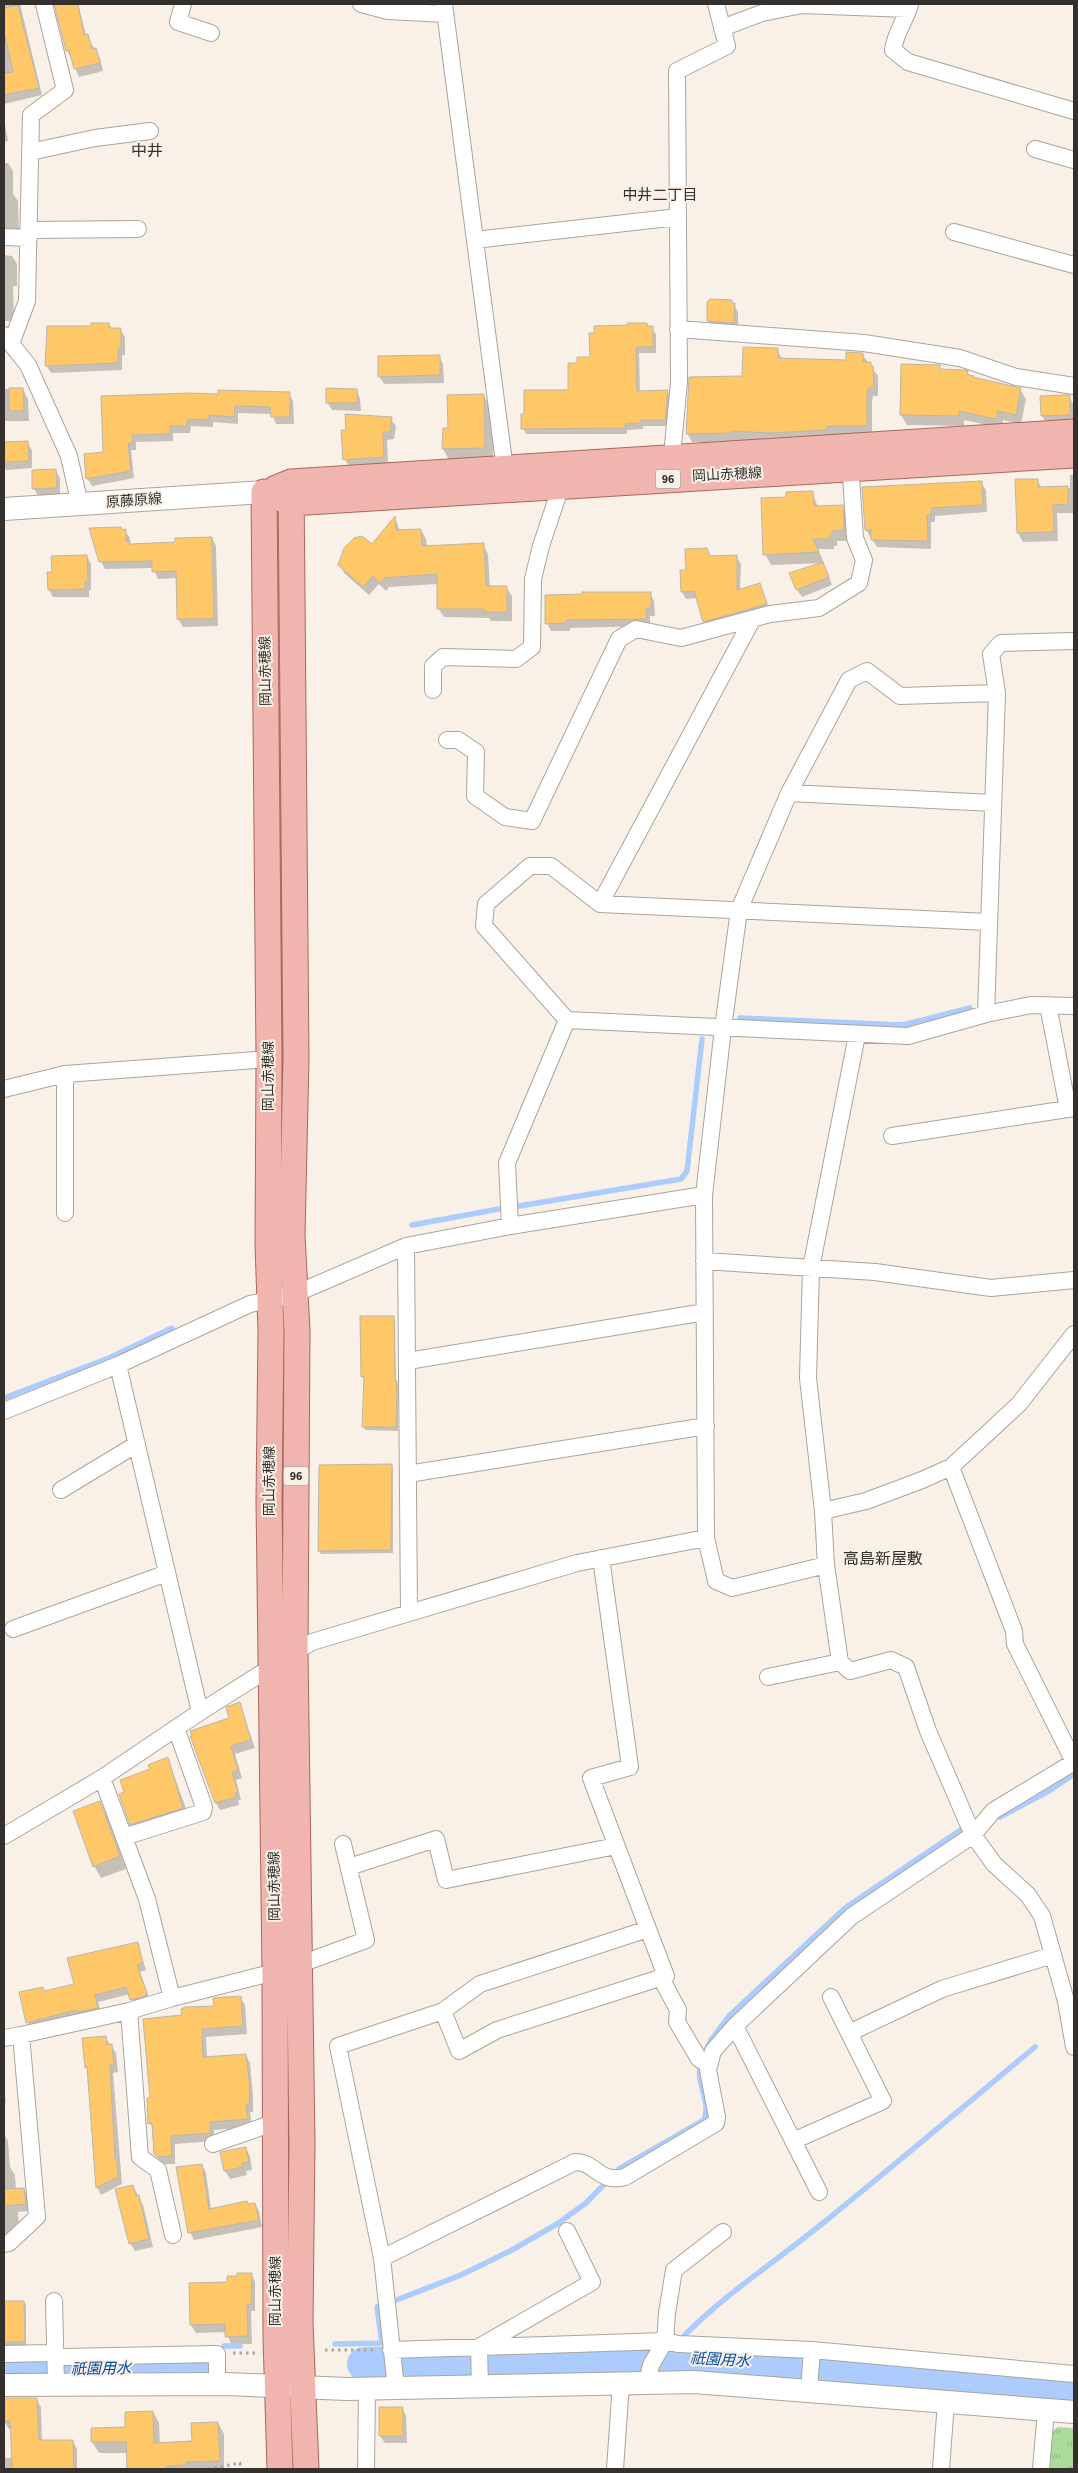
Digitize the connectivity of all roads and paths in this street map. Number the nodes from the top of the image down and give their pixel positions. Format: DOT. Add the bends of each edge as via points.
graph roads {
  1 [pos="44,4"];
  2 [pos="183,4"];
  3 [pos="361,4"];
  4 [pos="716,4"];
  5 [pos="909,6"];
  6 [pos="444,9"];
  7 [pos="722,28"];
  8 [pos="211,33"];
  9 [pos="1074,111"];
  10 [pos="150,132"];
  11 [pos="1035,149"];
  12 [pos="30,152"];
  13 [pos="1074,160"];
  14 [pos="678,217"];
  15 [pos="138,229"];
  16 [pos="954,232"];
  17 [pos="29,234"];
  18 [pos="4,237"];
  19 [pos="475,240"];
  20 [pos="1074,265"];
  21 [pos="678,329"];
  22 [pos="7,340"];
  23 [pos="1074,386"];
  24 [pos="1074,432"];
  25 [pos="1074,455"];
  26 [pos="850,457"];
  27 [pos="671,469"];
  28 [pos="506,479"];
  29 [pos="561,486"];
  30 [pos="264,492"];
  31 [pos="291,492"];
  32 [pos="80,505"];
  33 [pos="4,509"];
  34 [pos="752,620"];
  35 [pos="1074,641"];
  36 [pos="433,690"];
  37 [pos="997,694"];
  38 [pos="447,740"];
  39 [pos="789,793"];
  40 [pos="993,803"];
  41 [pos="600,904"];
  42 [pos="740,910"];
  43 [pos="988,922"];
  44 [pos="1048,1005"];
  45 [pos="1074,1006"];
  46 [pos="986,1014"];
  47 [pos="567,1020"];
  48 [pos="723,1028"];
  49 [pos="857,1035"];
  50 [pos="269,1059"];
  51 [pos="65,1074"];
  52 [pos="4,1089"];
  53 [pos="1071,1108"];
  54 [pos="892,1136"];
  55 [pos="704,1195"];
  56 [pos="65,1213"];
  57 [pos="510,1226"];
  58 [pos="406,1246"];
  59 [pos="704,1261"];
  60 [pos="811,1268"];
  61 [pos="1074,1280"];
  62 [pos="295,1294"];
  63 [pos="270,1299"];
  64 [pos="705,1312"];
  65 [pos="1074,1334"];
  66 [pos="408,1361"];
  67 [pos="118,1365"];
  68 [pos="4,1411"];
  69 [pos="706,1426"];
  70 [pos="137,1444"];
  71 [pos="951,1466"];
  72 [pos="408,1474"];
  73 [pos="61,1490"];
  74 [pos="823,1511"];
  75 [pos="706,1538"];
  76 [pos="601,1558"];
  77 [pos="826,1565"];
  78 [pos="167,1573"];
  79 [pos="409,1613"];
  80 [pos="12,1629"];
  81 [pos="295,1652"];
  82 [pos="840,1662"];
  83 [pos="273,1666"];
  84 [pos="768,1677"];
  85 [pos="200,1712"];
  86 [pos="176,1728"];
  87 [pos="1074,1762"];
  88 [pos="102,1778"];
  89 [pos="973,1835"];
  90 [pos="4,1836"];
  91 [pos="124,1837"];
  92 [pos="343,1844"];
  93 [pos="616,1846"];
  94 [pos="349,1867"];
  95 [pos="648,1929"];
  96 [pos="1053,1955"];
  97 [pos="287,1968"];
  98 [pos="661,1978"];
  99 [pos="831,1997"];
  100 [pos="172,1998"];
  101 [pos="129,2011"];
  102 [pos="443,2011"];
  103 [pos="1072,2021"];
  104 [pos="735,2026"];
  105 [pos="849,2033"];
  106 [pos="22,2035"];
  107 [pos="4,2038"];
  108 [pos="1074,2047"];
  109 [pos="704,2062"];
  110 [pos="276,2122"];
  111 [pos="793,2140"];
  112 [pos="213,2144"];
  113 [pos="819,2192"];
  114 [pos="567,2231"];
  115 [pos="723,2232"];
  116 [pos="173,2235"];
  117 [pos="4,2244"];
  118 [pos="382,2258"];
  119 [pos="54,2301"];
  120 [pos="669,2343"];
  121 [pos="479,2348"];
  122 [pos="325,2350"];
  123 [pos="256,2353"];
  124 [pos="392,2353"];
  125 [pos="4,2354"];
  126 [pos="217,2354"];
  127 [pos="811,2367"];
  128 [pos="56,2369"];
  129 [pos="649,2374"];
  130 [pos="1074,2374"];
  131 [pos="480,2376"];
  132 [pos="395,2381"];
  133 [pos="621,2383"];
  134 [pos="217,2384"];
  135 [pos="4,2385"];
  136 [pos="278,2386"];
  137 [pos="304,2387"];
  138 [pos="367,2389"];
  139 [pos="946,2402"];
  140 [pos="1046,2410"];
  141 [pos="1074,2412"];
  142 [pos="208,2469"];
  143 [pos="240,2469"];
  144 [pos="280,2469"];
  145 [pos="306,2469"];
  146 [pos="366,2469"];
  147 [pos="615,2469"];
  148 [pos="941,2469"];
  149 [pos="1041,2469"];
  1 -- 12 [label="street" via="65,90 31,115"];
  2 -- 8 [label="street" via="178,22"];
  3 -- 6 [label="street" via="388,11"];
  4 -- 7 [label="street"];
  5 -- 7 [label="street" via="802,5 762,13"];
  5 -- 9 [label="street" via="892,50 908,62"];
  6 -- 19 [label="street"];
  7 -- 14 [label="street" via="727,46 677,71"];
  10 -- 12 [label="street" via="95,138"];
  11 -- 13 [label="street"];
  12 -- 17 [label="street"];
  14 -- 19 [label="street"];
  14 -- 21 [label="street"];
  15 -- 17 [label="street"];
  16 -- 20 [label="street"];
  17 -- 18 [label="street"];
  17 -- 22 [label="street" via="27,301"];
  19 -- 28 [label="street"];
  21 -- 23 [label="street" via="864,343 960,358 1016,377"];
  21 -- 27 [label="street" via="679,382"];
  22 -- 32 [label="street" via="28,365 69,456"];
  24 -- 26 [label="main road, 岡山赤穂線 / 96"];
  25 -- 26 [label="main road, 岡山赤穂線 / 96"];
  26 -- 27 [label="main road, 岡山赤穂線 / 96"];
  26 -- 34 [label="street" via="855,538 864,560 859,583 819,608 770,614"];
  27 -- 28 [label="main road, 岡山赤穂線 / 96"];
  27 -- 29 [label="main road, 岡山赤穂線 / 96"];
  28 -- 29 [label="main road, 岡山赤穂線 / 96"];
  28 -- 31 [label="main road, 岡山赤穂線 / 96"];
  29 -- 36 [label="street" via="533,580 532,647 516,659 443,657 433,666"];
  30 -- 31 [label="main road, 岡山赤穂線 / 96"];
  30 -- 32 [label="street, 原藤原線"];
  30 -- 50 [label="main road, 岡山赤穂線 / 96"];
  31 -- 62 [label="main road, 岡山赤穂線 / 96" via="296,1049 292,1235"];
  32 -- 33 [label="street, 原藤原線"];
  34 -- 38 [label="street" via="681,638 636,629 618,639 532,821 504,817 475,796 476,752 458,740"];
  34 -- 41 [label="street"];
  35 -- 37 [label="street" via="1001,643 991,654"];
  37 -- 39 [label="street" via="900,696 868,671 850,680"];
  37 -- 40 [label="street"];
  39 -- 40 [label="street"];
  39 -- 42 [label="street"];
  40 -- 43 [label="street"];
  41 -- 42 [label="street"];
  41 -- 47 [label="street" via="551,866 530,866 486,904 484,926"];
  42 -- 43 [label="street"];
  42 -- 48 [label="street"];
  43 -- 46 [label="street"];
  44 -- 45 [label="street"];
  44 -- 46 [label="street"];
  44 -- 53 [label="street"];
  46 -- 49 [label="street" via="908,1036"];
  47 -- 48 [label="street"];
  47 -- 57 [label="street" via="507,1163"];
  48 -- 49 [label="street"];
  48 -- 55 [label="street"];
  49 -- 60 [label="street"];
  50 -- 51 [label="street"];
  50 -- 63 [label="main road, 岡山赤穂線 / 96"];
  51 -- 52 [label="street"];
  51 -- 56 [label="street"];
  53 -- 54 [label="street"];
  55 -- 57 [label="street"];
  55 -- 59 [label="street"];
  57 -- 58 [label="street"];
  58 -- 62 [label="street"];
  58 -- 66 [label="street"];
  59 -- 60 [label="street"];
  59 -- 64 [label="street"];
  60 -- 61 [label="street" via="876,1272 991,1288"];
  60 -- 74 [label="street" via="808,1378"];
  62 -- 63 [label="street"];
  62 -- 81 [label="main road, 岡山赤穂線 / 96" via="298,1331"];
  63 -- 67 [label="street" via="250,1304"];
  63 -- 83 [label="main road, 岡山赤穂線 / 96" via="269,1500"];
  64 -- 66 [label="street"];
  64 -- 69 [label="street"];
  65 -- 71 [label="street" via="1019,1404"];
  66 -- 72 [label="street"];
  67 -- 68 [label="street"];
  67 -- 70 [label="street"];
  69 -- 72 [label="street"];
  69 -- 75 [label="street"];
  70 -- 73 [label="street"];
  70 -- 78 [label="street"];
  71 -- 74 [label="street" via="866,1500"];
  71 -- 87 [label="street" via="1014,1631 1015,1644"];
  72 -- 79 [label="street"];
  74 -- 77 [label="street"];
  75 -- 76 [label="street"];
  75 -- 77 [label="street" via="716,1581 732,1588"];
  76 -- 79 [label="street"];
  76 -- 93 [label="street" via="630,1767 591,1778"];
  77 -- 82 [label="street"];
  78 -- 80 [label="street"];
  78 -- 85 [label="street"];
  79 -- 81 [label="street" via="312,1642"];
  81 -- 97 [label="main road, 岡山赤穂線 / 96"];
  82 -- 84 [label="street"];
  82 -- 89 [label="street" via="850,1671 891,1660 906,1667 928,1731"];
  83 -- 85 [label="street"];
  83 -- 97 [label="main road, 岡山赤穂線 / 96"];
  85 -- 86 [label="street"];
  86 -- 88 [label="street"];
  86 -- 91 [label="street" via="204,1806 203,1812"];
  87 -- 89 [label="street" via="993,1811"];
  88 -- 90 [label="street"];
  88 -- 91 [label="street"];
  89 -- 96 [label="street" via="994,1864 1033,1902 1042,1916"];
  89 -- 104 [label="street" via="852,1916"];
  91 -- 100 [label="street" via="147,1899"];
  92 -- 94 [label="street"];
  93 -- 94 [label="street" via="446,1880 436,1839"];
  93 -- 95 [label="street"];
  94 -- 97 [label="street" via="366,1940"];
  95 -- 98 [label="street" via="666,1976"];
  95 -- 102 [label="street" via="480,1984"];
  96 -- 103 [label="street"];
  96 -- 105 [label="street" via="942,1989"];
  97 -- 100 [label="street"];
  97 -- 110 [label="main road, 岡山赤穂線 / 96"];
  97 -- 137 [label="main road, 岡山赤穂線 / 96" via="302,2143 300,2322"];
  98 -- 102 [label="street" via="496,2030 459,2051"];
  98 -- 109 [label="street" via="678,2010 677,2022"];
  99 -- 105 [label="street"];
  100 -- 101 [label="street"];
  101 -- 106 [label="street"];
  101 -- 116 [label="street" via="140,2157 158,2170"];
  102 -- 118 [label="street" via="338,2046"];
  103 -- 108 [label="street"];
  104 -- 109 [label="street"];
  104 -- 111 [label="street"];
  105 -- 111 [label="street" via="883,2101"];
  106 -- 107 [label="street"];
  106 -- 117 [label="street" via="37,2217"];
  109 -- 118 [label="street" via="716,2123 625,2177 609,2178 587,2164 575,2162"];
  110 -- 112 [label="street"];
  110 -- 136 [label="main road, 岡山赤穂線 / 96"];
  111 -- 113 [label="street"];
  114 -- 121 [label="street" via="592,2282"];
  115 -- 120 [label="street" via="674,2270 666,2313"];
  118 -- 124 [label="street"];
  119 -- 128 [label="street"];
  120 -- 121 [label="street"];
  120 -- 127 [label="street"];
  120 -- 129 [label="street"];
  121 -- 124 [label="street"];
  121 -- 131 [label="street"];
  122 -- 124 [label="path"];
  123 -- 126 [label="path"];
  124 -- 132 [label="street"];
  125 -- 128 [label="street" via="49,2353"];
  126 -- 128 [label="street"];
  126 -- 134 [label="street"];
  127 -- 129 [label="street" via="724,2383"];
  127 -- 130 [label="street"];
  127 -- 139 [label="street"];
  128 -- 134 [label="street"];
  128 -- 135 [label="street"];
  129 -- 133 [label="street"];
  131 -- 132 [label="street"];
  131 -- 133 [label="street"];
  132 -- 138 [label="street"];
  133 -- 147 [label="street"];
  134 -- 136 [label="street"];
  136 -- 137 [label="street"];
  136 -- 144 [label="main road, 岡山赤穂線 / 96"];
  137 -- 138 [label="street"];
  137 -- 145 [label="main road, 岡山赤穂線 / 96"];
  138 -- 146 [label="street"];
  139 -- 140 [label="street"];
  139 -- 148 [label="street"];
  140 -- 141 [label="street"];
  140 -- 149 [label="street"];
  142 -- 143 [label="path" via="240,2463"];
}
